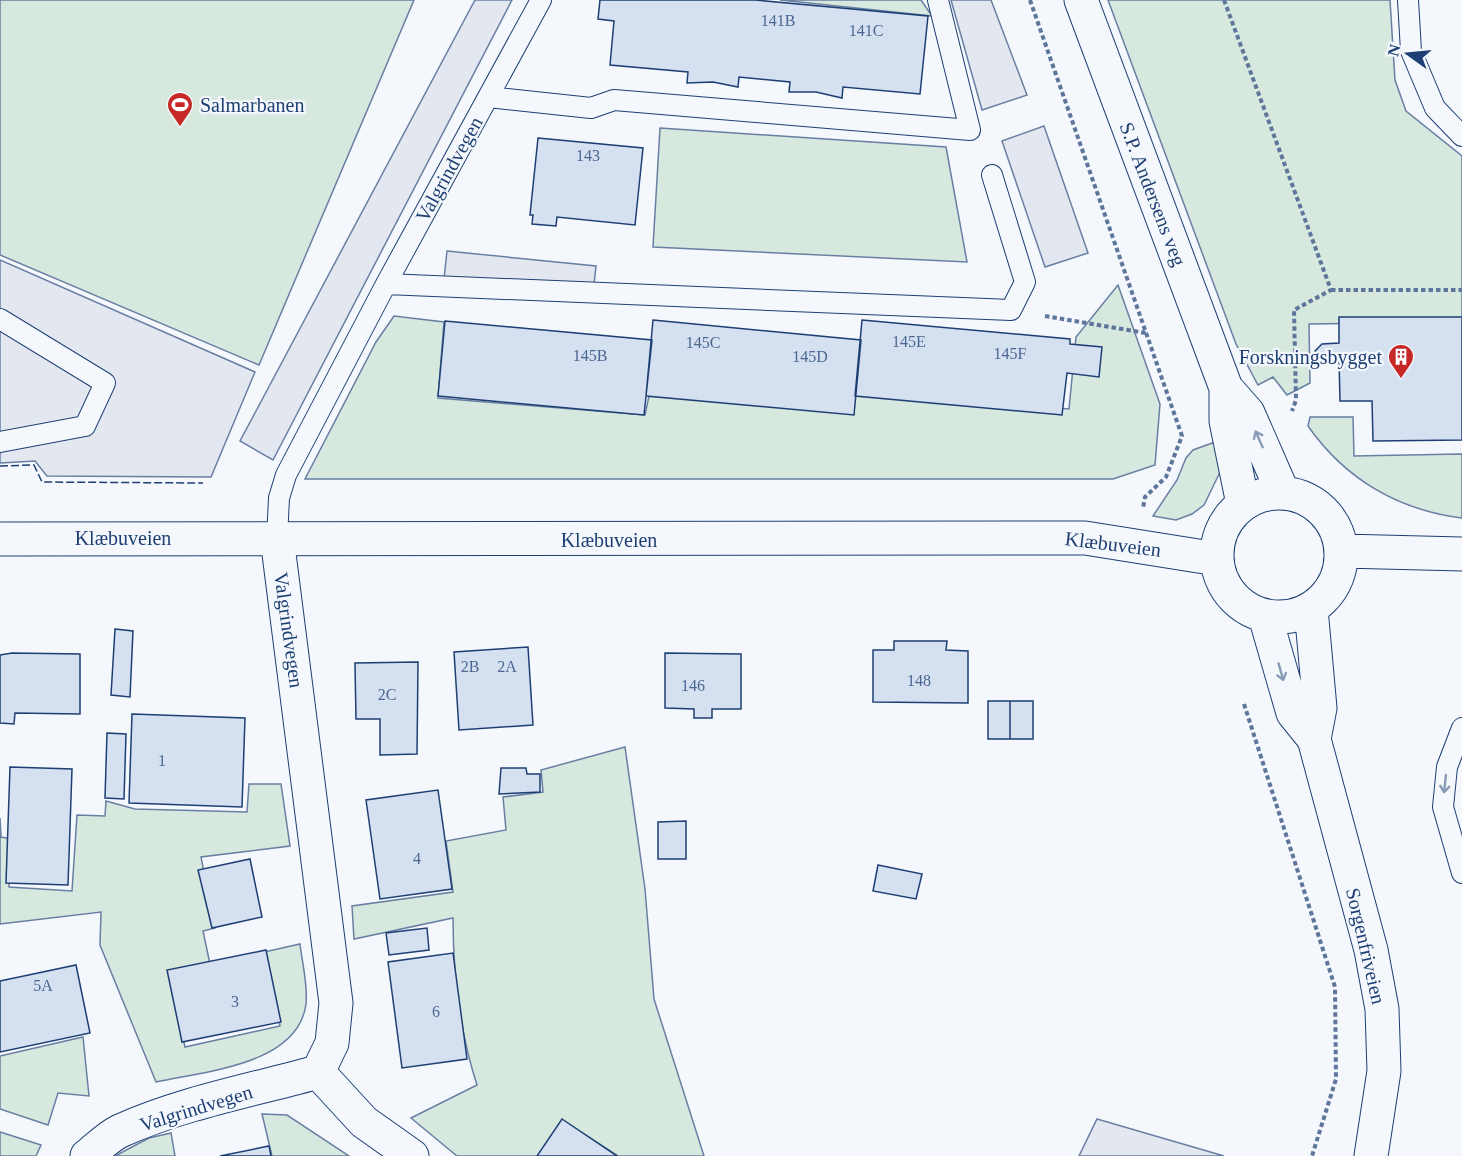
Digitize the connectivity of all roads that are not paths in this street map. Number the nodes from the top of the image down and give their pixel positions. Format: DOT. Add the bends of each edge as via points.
graph roads {
  1 [pos="541,0"];
  2 [pos="938,0"];
  3 [pos="1081,0"];
  4 [pos="1407,0"];
  5 [pos="488,97"];
  6 [pos="1462,136"];
  7 [pos="992,175"];
  8 [pos="386,284"];
  9 [pos="0,319"];
  10 [pos="1226,388"];
  11 [pos="0,442"];
  12 [pos="1283,493"];
  13 [pos="1244,504"];
  14 [pos="277,538"];
  15 [pos="0,539"];
  16 [pos="1342,551"];
  17 [pos="1462,554"];
  18 [pos="1217,559"];
  19 [pos="1311,609"];
  20 [pos="1265,616"];
  21 [pos="1462,728"];
  22 [pos="1314,739"];
  23 [pos="1462,873"];
  24 [pos="318,1072"];
  25 [pos="87,1156"];
  26 [pos="412,1156"];
  27 [pos="1371,1156"];
  1 -- 5 [label="lane, Valgrindvegen"];
  2 -- 5 [label="lane" via="970,130 614,100 591,108"];
  3 -- 10 [label="street, S.P. Andersens veg"];
  4 -- 6 [label="lane" via="1411,51 1435,108"];
  5 -- 8 [label="lane, Valgrindvegen"];
  7 -- 8 [label="lane" via="1025,282 1011,310"];
  8 -- 14 [label="lane, Valgrindvegen" via="286,475 279,498"];
  9 -- 11 [label="lane" via="105,383 85,426"];
  12 -- 10 [label="street, S.P. Andersens veg, one-way" via="1248,414"];
  10 -- 13 [label="street, S.P. Andersens veg" via="1226,421"];
  12 -- 13 [label="street"];
  12 -- 16 [label="street" via="1322,509 1336,530"];
  13 -- 18 [label="street" via="1224,526"];
  14 -- 15 [label="street, Klæbuveien"];
  14 -- 18 [label="street, Klæbuveien" via="1085,537"];
  14 -- 24 [label="street, Valgrindvegen" via="336,1003 332,1043"];
  16 -- 17 [label="street"];
  16 -- 19 [label="street" via="1338,577 1327,595"];
  18 -- 20 [label="street" via="1219,572 1232,595"];
  19 -- 20 [label="street" via="1291,616"];
  19 -- 22 [label="street, Sorgenfriveien" via="1320,708"];
  20 -- 22 [label="street, Sorgenfriveien, one-way" via="1293,713"];
  21 -- 23 [label="lane, one-way" via="1447,767 1443,807"];
  22 -- 27 [label="street, Sorgenfriveien" via="1371,950 1382,1009 1384,1071"];
  24 -- 25 [label="street, Valgrindvegen" via="118,1132"];
  24 -- 26 [label="street" via="364,1122"];
}
